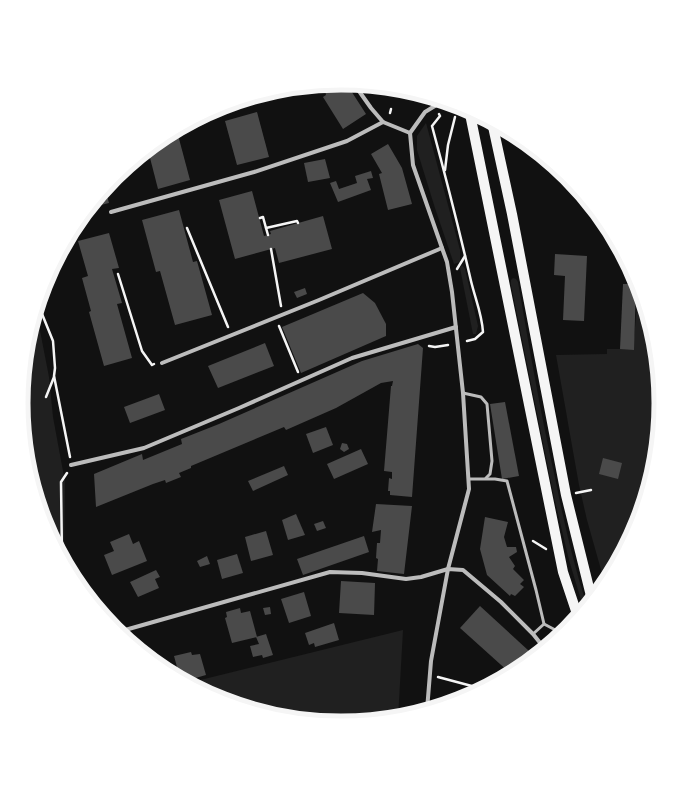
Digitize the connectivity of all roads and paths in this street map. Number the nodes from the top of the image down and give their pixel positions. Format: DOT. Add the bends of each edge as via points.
graph roads {
  1 [pos="358,90"];
  2 [pos="437,104"];
  3 [pos="391,109"];
  4 [pos="438,111"];
  5 [pos="390,113"];
  6 [pos="455,118"];
  7 [pos="471,118"];
  8 [pos="383,122"];
  9 [pos="494,130"];
  10 [pos="410,133"];
  11 [pos="444,172"];
  12 [pos="111,212"];
  13 [pos="260,218"];
  14 [pos="298,223"];
  15 [pos="187,228"];
  16 [pos="266,228"];
  17 [pos="268,235"];
  18 [pos="442,248"];
  19 [pos="271,249"];
  20 [pos="465,256"];
  21 [pos="458,269"];
  22 [pos="118,274"];
  23 [pos="42,313"];
  24 [pos="283,314"];
  25 [pos="275,318"];
  26 [pos="456,327"];
  27 [pos="232,335"];
  28 [pos="470,340"];
  29 [pos="453,345"];
  30 [pos="429,346"];
  31 [pos="162,363"];
  32 [pos="54,376"];
  33 [pos="302,380"];
  34 [pos="463,393"];
  35 [pos="46,397"];
  36 [pos="71,466"];
  37 [pos="486,478"];
  38 [pos="469,479"];
  39 [pos="62,545"];
  40 [pos="538,545"];
  41 [pos="545,548"];
  42 [pos="448,569"];
  43 [pos="590,593"];
  44 [pos="576,611"];
  45 [pos="544,624"];
  46 [pos="125,630"];
  47 [pos="557,631"];
  48 [pos="533,634"];
  49 [pos="541,644"];
  50 [pos="430,675"];
  51 [pos="474,687"];
  52 [pos="427,705"];
  1 -- 8 [label="street"];
  2 -- 10 [label="street" via="425,112"];
  3 -- 5 [label="path"];
  4 -- 11 [label="path" via="440,116 432,126"];
  6 -- 11 [label="path"];
  7 -- 44 [label="main road" via="563,572"];
  8 -- 10 [label="street"];
  8 -- 12 [label="street" via="346,141 254,172"];
  9 -- 43 [label="main road" via="566,496"];
  10 -- 18 [label="street" via="413,165"];
  11 -- 20 [label="path"];
  13 -- 16 [label="path" via="264,217"];
  14 -- 16 [label="path" via="297,221"];
  15 -- 27 [label="path"];
  16 -- 17 [label="path"];
  18 -- 24 [label="street"];
  18 -- 26 [label="street" via="447,262"];
  19 -- 24 [label="path"];
  20 -- 21 [label="path"];
  20 -- 28 [label="path" via="483,332"];
  22 -- 31 [label="path" via="142,351 152,364"];
  23 -- 32 [label="path" via="53,341"];
  24 -- 25 [label="street"];
  25 -- 27 [label="street"];
  25 -- 33 [label="path"];
  26 -- 33 [label="street" via="352,358"];
  26 -- 34 [label="street"];
  27 -- 31 [label="street"];
  29 -- 30 [label="path"];
  32 -- 35 [label="path"];
  32 -- 36 [label="path"];
  33 -- 36 [label="street" via="144,448"];
  34 -- 37 [label="lane" via="481,397 488,404 492,461 490,474"];
  34 -- 38 [label="street"];
  36 -- 39 [label="path" via="61,482"];
  37 -- 38 [label="lane"];
  37 -- 45 [label="lane" via="507,482"];
  38 -- 42 [label="street" via="469,489"];
  40 -- 41 [label="path"];
  42 -- 46 [label="street" via="406,579 330,572"];
  42 -- 48 [label="street" via="463,570 501,602"];
  42 -- 50 [label="street"];
  45 -- 47 [label="lane"];
  45 -- 48 [label="lane"];
  48 -- 49 [label="street"];
  50 -- 51 [label="path"];
  50 -- 52 [label="street"];
}
